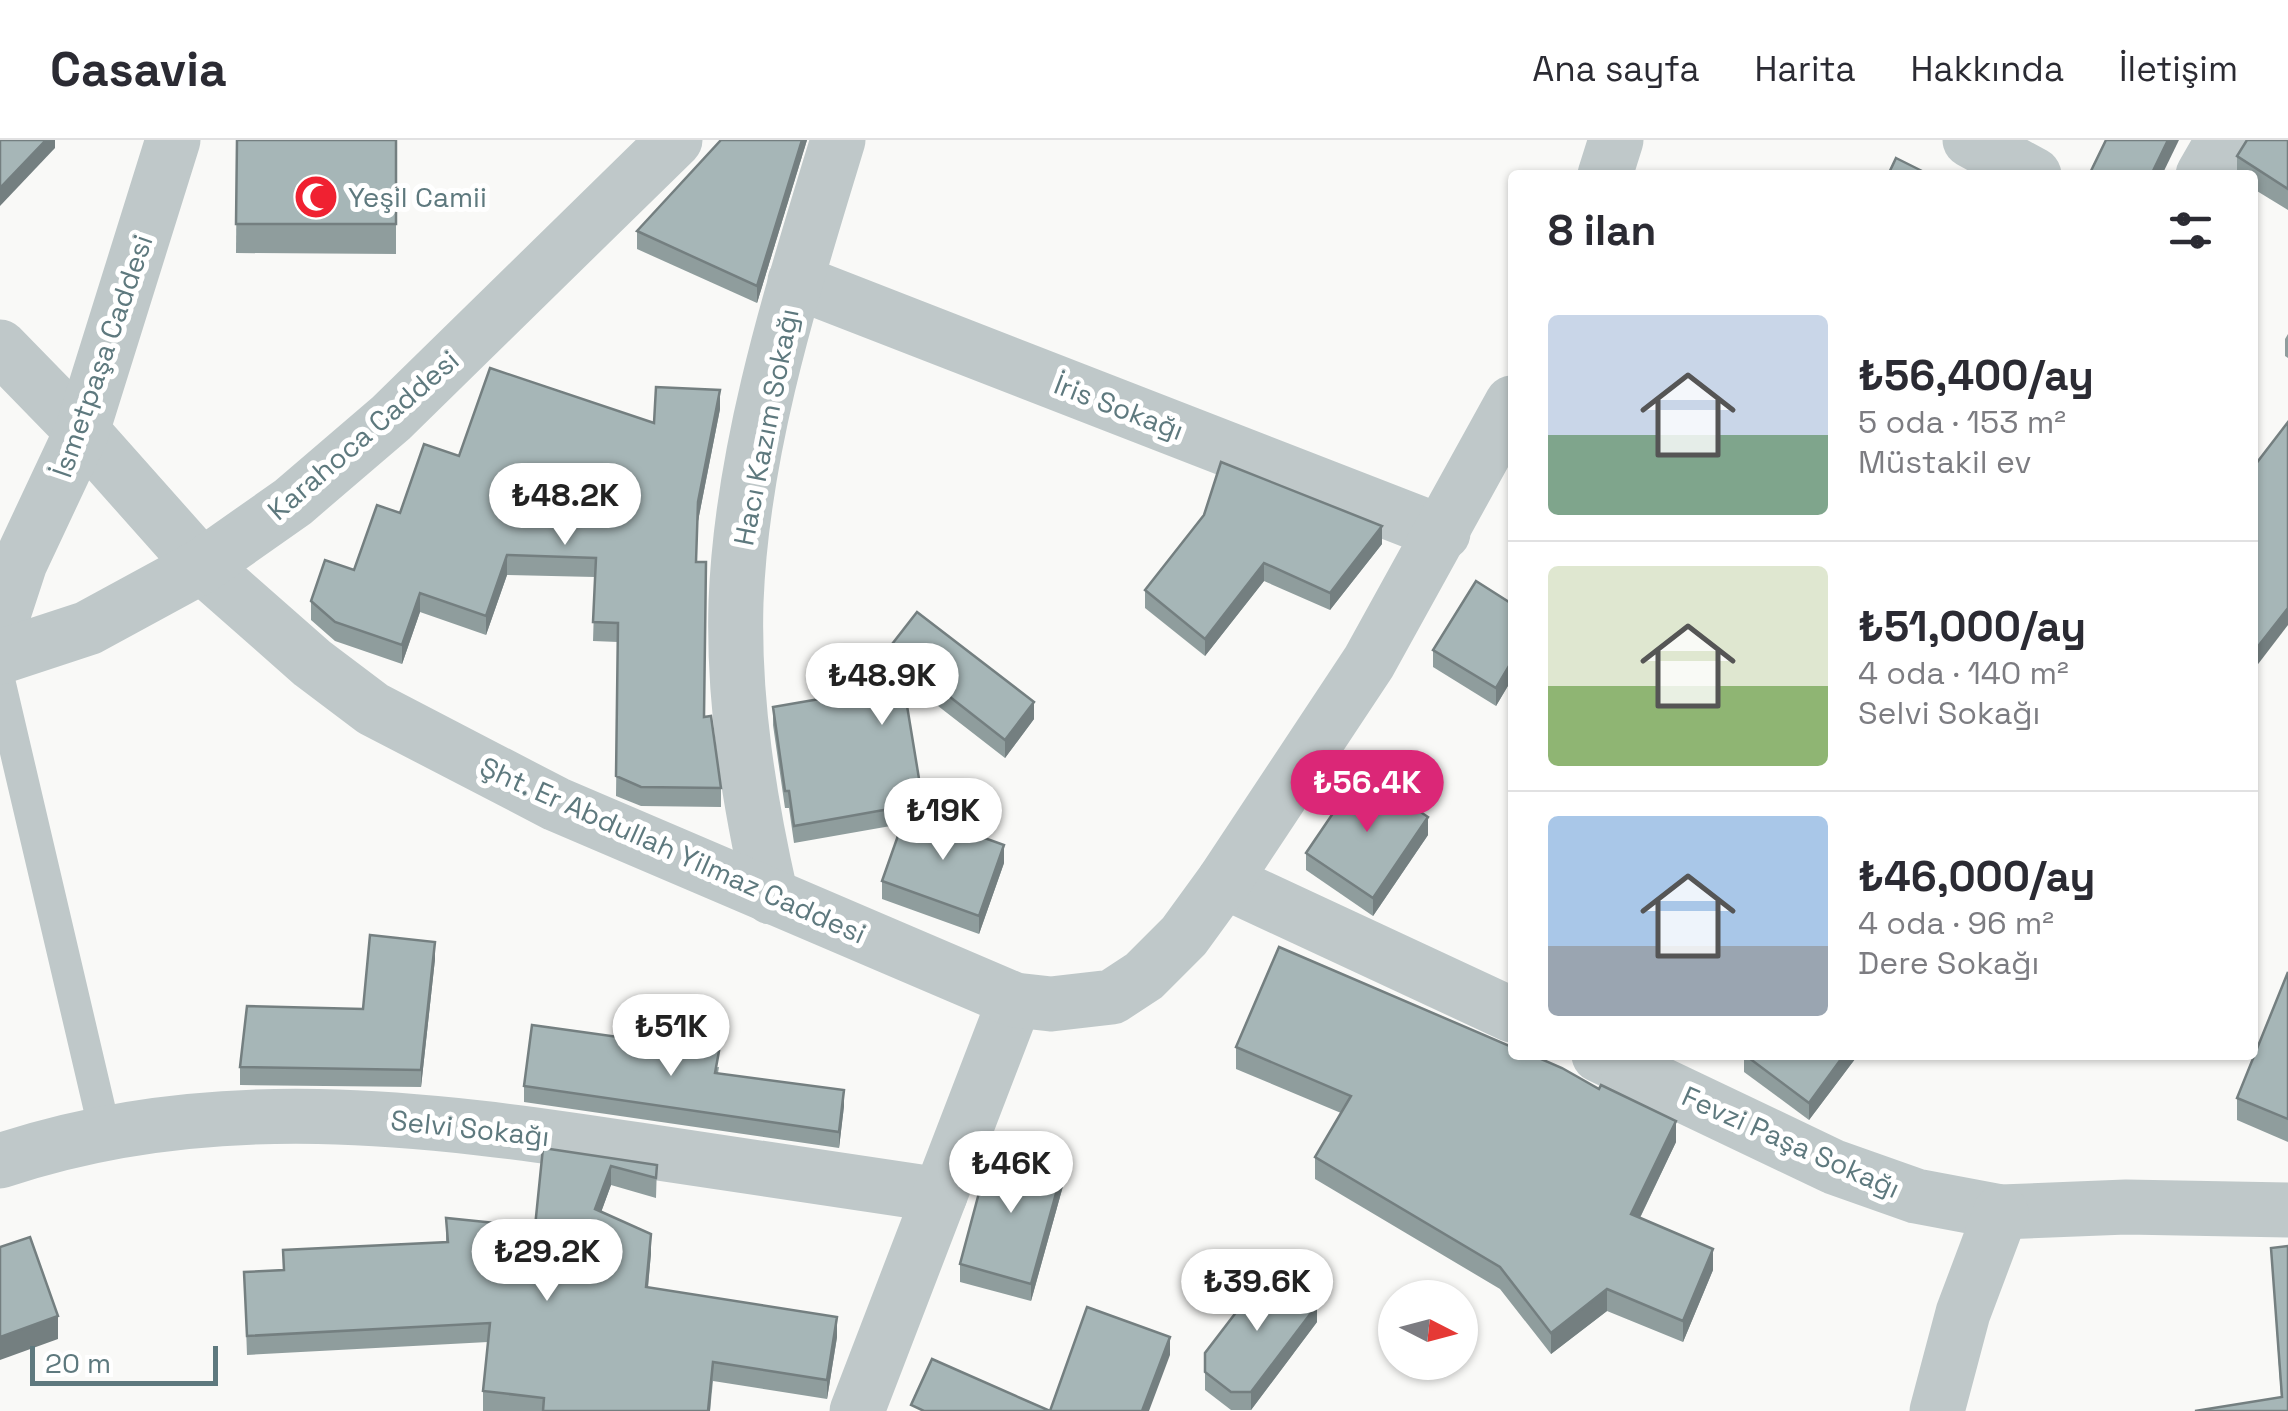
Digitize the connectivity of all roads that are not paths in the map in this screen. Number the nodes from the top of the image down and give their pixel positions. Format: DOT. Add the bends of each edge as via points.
graph roads {
  1 [pos="173,140"];
  2 [pos="674,140"];
  3 [pos="838,140"];
  4 [pos="1616,140"];
  5 [pos="1970,140"];
  6 [pos="2223,140"];
  7 [pos="1607,170"];
  8 [pos="2025,170"];
  9 [pos="2206,170"];
  10 [pos="795,281"];
  11 [pos="0,347"];
  12 [pos="1508,410"];
  13 [pos="82,431"];
  14 [pos="1443,533"];
  15 [pos="202,566"];
  16 [pos="0,624"];
  17 [pos="0,657"];
  18 [pos="0,684"];
  19 [pos="1224,881"];
  20 [pos="771,897"];
  21 [pos="1015,1000"];
  22 [pos="1508,1013"];
  23 [pos="1621,1060"];
  24 [pos="105,1132"];
  25 [pos="0,1161"];
  26 [pos="940,1196"];
  27 [pos="2288,1210"];
  28 [pos="2002,1212"];
  29 [pos="857,1411"];
  30 [pos="1937,1411"];
  1 -- 13 [label="street, İsmetpaşa Caddesi"];
  2 -- 15 [label="street, Karahoca Caddesi" via="391,418 292,502"];
  3 -- 10 [label="street, Hacı Kazım Sokağı"];
  4 -- 7 [label="street"];
  5 -- 8 [label="street"];
  6 -- 9 [label="street"];
  10 -- 14 [label="street, İris Sokağı"];
  10 -- 20 [label="street, Hacı Kazım Sokağı" via="745,511 736,602 747,774"];
  11 -- 13 [label="street, Şht. Er Abdullah Yilmaz Caddesi"];
  12 -- 14 [label="street"];
  13 -- 15 [label="street, Şht. Er Abdullah Yilmaz Caddesi"];
  13 -- 16 [label="street, İsmetpaşa Caddesi" via="20,564"];
  14 -- 19 [label="street" via="1369,662"];
  15 -- 17 [label="street, Karahoca Caddesi" via="88,628"];
  15 -- 20 [label="street, Şht. Er Abdullah Yilmaz Caddesi" via="373,709 556,804"];
  18 -- 24 [label="lane"];
  19 -- 21 [label="street" via="1184,936 1112,997 1051,1004"];
  19 -- 22 [label="street"];
  20 -- 21 [label="street, Şht. Er Abdullah Yilmaz Caddesi"];
  21 -- 26 [label="street"];
  23 -- 28 [label="street, Fevzi Paşa Sokağı" via="1873,1182"];
  24 -- 25 [label="street, Selvi Sokağı"];
  24 -- 26 [label="street, Selvi Sokağı" via="273,1116 455,1122"];
  26 -- 29 [label="street"];
  27 -- 28 [label="street, Fevzi Paşa Sokağı"];
  28 -- 30 [label="street" via="1962,1314"];
}
